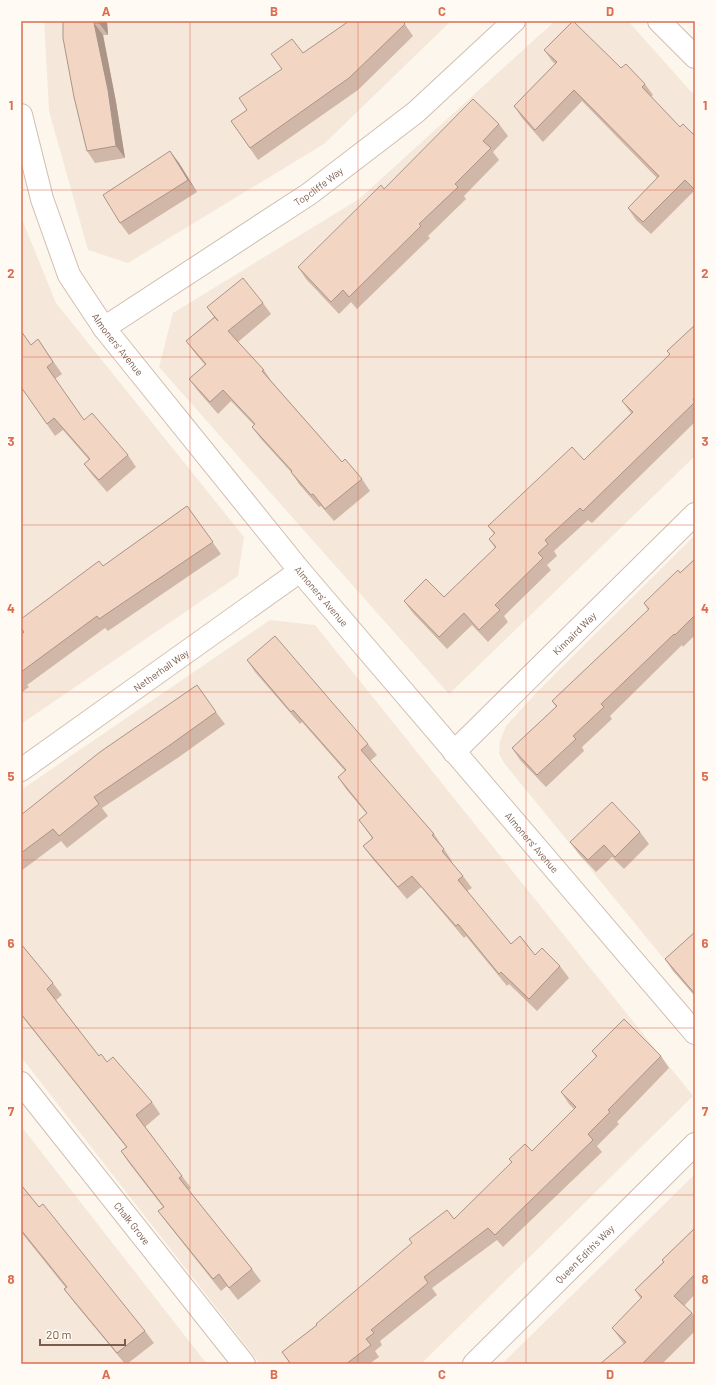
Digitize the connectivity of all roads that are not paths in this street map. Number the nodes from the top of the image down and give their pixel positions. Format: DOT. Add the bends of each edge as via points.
graph roads {
  1 [pos="514,21"];
  2 [pos="659,21"];
  3 [pos="695,57"];
  4 [pos="21,115"];
  5 [pos="104,328"];
  6 [pos="695,514"];
  7 [pos="300,571"];
  8 [pos="454,752"];
  9 [pos="21,770"];
  10 [pos="695,1033"];
  11 [pos="21,1083"];
  12 [pos="695,1144"];
  13 [pos="244,1364"];
  14 [pos="474,1364"];
  1 -- 5 [label="street, Topcliffe Way" via="416,112 309,194"];
  2 -- 3 [label="street"];
  4 -- 5 [label="street, Almoners' Avenue" via="42,199 69,275"];
  5 -- 7 [label="street, Almoners' Avenue"];
  6 -- 8 [label="street, Kinnaird Way"];
  7 -- 8 [label="street, Almoners' Avenue"];
  7 -- 9 [label="street, Netherhall Way"];
  8 -- 10 [label="street, Almoners' Avenue"];
  11 -- 13 [label="street, Chalk Grove"];
  12 -- 14 [label="street, Queen Edith's Way"];
}
